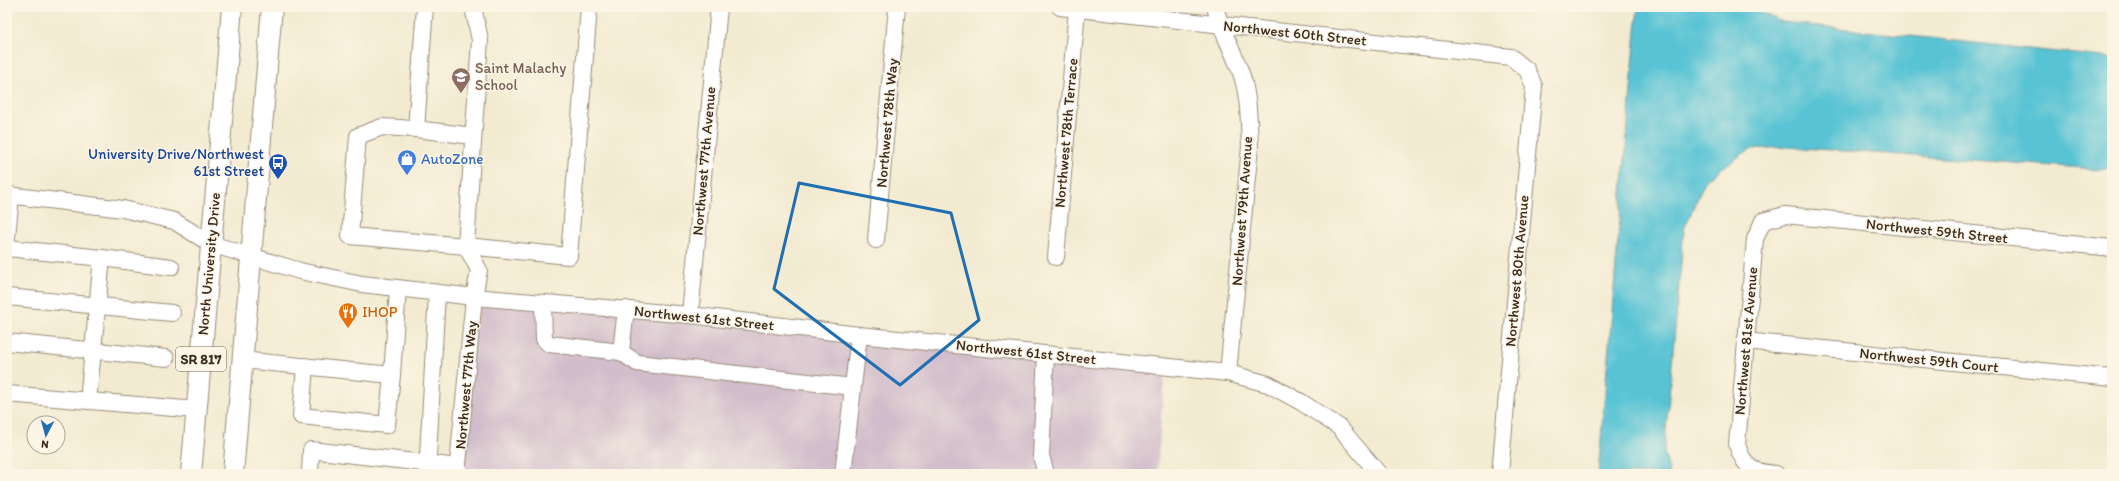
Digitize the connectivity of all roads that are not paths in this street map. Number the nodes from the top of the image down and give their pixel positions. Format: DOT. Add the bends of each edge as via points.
graph roads {
  1 [pos="232,7"];
  2 [pos="272,7"];
  3 [pos="425,7"];
  4 [pos="473,7"];
  5 [pos="589,7"];
  6 [pos="719,7"];
  7 [pos="897,7"];
  8 [pos="1060,7"];
  9 [pos="1215,7"];
  10 [pos="1077,8"];
  11 [pos="1219,25"];
  12 [pos="1527,70"];
  13 [pos="416,129"];
  14 [pos="473,136"];
  15 [pos="9,195"];
  16 [pos="1763,221"];
  17 [pos="7,237"];
  18 [pos="876,240"];
  19 [pos="211,244"];
  20 [pos="466,246"];
  21 [pos="7,248"];
  22 [pos="2112,248"];
  23 [pos="1056,257"];
  24 [pos="102,258"];
  25 [pos="251,258"];
  26 [pos="171,267"];
  27 [pos="398,288"];
  28 [pos="437,293"];
  29 [pos="7,297"];
  30 [pos="474,297"];
  31 [pos="543,303"];
  32 [pos="96,306"];
  33 [pos="626,309"];
  34 [pos="172,313"];
  35 [pos="690,315"];
  36 [pos="859,335"];
  37 [pos="1745,341"];
  38 [pos="7,342"];
  39 [pos="92,351"];
  40 [pos="622,352"];
  41 [pos="1046,354"];
  42 [pos="166,358"];
  43 [pos="242,360"];
  44 [pos="305,366"];
  45 [pos="1228,372"];
  46 [pos="392,375"];
  47 [pos="2112,378"];
  48 [pos="853,387"];
  49 [pos="7,394"];
  50 [pos="88,401"];
  51 [pos="196,410"];
  52 [pos="427,469"];
  53 [pos="458,470"];
  54 [pos="192,474"];
  55 [pos="232,474"];
  56 [pos="310,474"];
  57 [pos="843,474"];
  58 [pos="1046,474"];
  59 [pos="1379,474"];
  60 [pos="1500,474"];
  61 [pos="1776,474"];
  1 -- 19 [label="main road, North University Drive / SR 817"];
  2 -- 25 [label="main road, SR 817"];
  3 -- 13 [label="street"];
  4 -- 14 [label="street" via="480,40"];
  5 -- 20 [label="street" via="569,256"];
  6 -- 35 [label="street, Northwest 77th Avenue"];
  7 -- 18 [label="street, Northwest 78th Way"];
  8 -- 10 [label="street, Northwest 60th Street"];
  9 -- 11 [label="street, Northwest 79th Avenue"];
  10 -- 11 [label="street, Northwest 60th Street"];
  10 -- 23 [label="street, Northwest 78th Terrace"];
  11 -- 12 [label="street, Northwest 60th Street" via="1511,57"];
  11 -- 45 [label="street, Northwest 79th Avenue" via="1242,76 1250,147"];
  12 -- 60 [label="street, Northwest 80th Avenue" via="1534,86"];
  13 -- 14 [label="street"];
  13 -- 20 [label="street" via="382,127 358,136 350,236"];
  14 -- 20 [label="street"];
  15 -- 17 [label="street"];
  15 -- 19 [label="street, Northwest 61st Street" via="123,209 174,221"];
  16 -- 22 [label="street, Northwest 59th Street" via="1785,216"];
  16 -- 37 [label="street, Northwest 81st Avenue" via="1754,239"];
  19 -- 25 [label="street, Northwest 61st Street"];
  19 -- 51 [label="main road, North University Drive / SR 817"];
  20 -- 30 [label="street, Northwest 77th Way" via="479,270"];
  21 -- 24 [label="street"];
  24 -- 26 [label="street"];
  24 -- 32 [label="street"];
  25 -- 27 [label="street, Northwest 61st Street" via="362,284"];
  25 -- 43 [label="main road, SR 817"];
  27 -- 28 [label="street, Northwest 61st Street"];
  27 -- 46 [label="street"];
  28 -- 30 [label="street, Northwest 61st Street"];
  28 -- 52 [label="street"];
  29 -- 32 [label="street"];
  30 -- 31 [label="street, Northwest 61st Street"];
  30 -- 53 [label="street, Northwest 77th Way"];
  31 -- 33 [label="street, Northwest 61st Street"];
  31 -- 40 [label="street" via="544,339 549,344"];
  32 -- 34 [label="street"];
  32 -- 39 [label="street"];
  33 -- 35 [label="street, Northwest 61st Street"];
  33 -- 40 [label="street"];
  35 -- 36 [label="street, Northwest 61st Street"];
  36 -- 41 [label="street, Northwest 61st Street"];
  36 -- 48 [label="street"];
  37 -- 47 [label="street, Northwest 59th Court"];
  37 -- 61 [label="street, Northwest 81st Avenue" via="1737,445 1743,462 1759,472"];
  38 -- 39 [label="street"];
  39 -- 42 [label="street"];
  39 -- 50 [label="street"];
  40 -- 48 [label="street" via="637,363"];
  41 -- 45 [label="street, Northwest 61st Street"];
  41 -- 58 [label="street" via="1042,456"];
  43 -- 44 [label="street"];
  43 -- 55 [label="main road, SR 817"];
  44 -- 46 [label="street"];
  44 -- 46 [label="street" via="301,416 386,425"];
  45 -- 59 [label="street, Northwest 61st Street" via="1268,384 1302,402 1333,423"];
  48 -- 57 [label="street"];
  49 -- 50 [label="street"];
  50 -- 51 [label="street"];
  51 -- 54 [label="main road, North University Drive / SR 817"];
  52 -- 53 [label="street"];
  52 -- 56 [label="street" via="311,450"];
}
